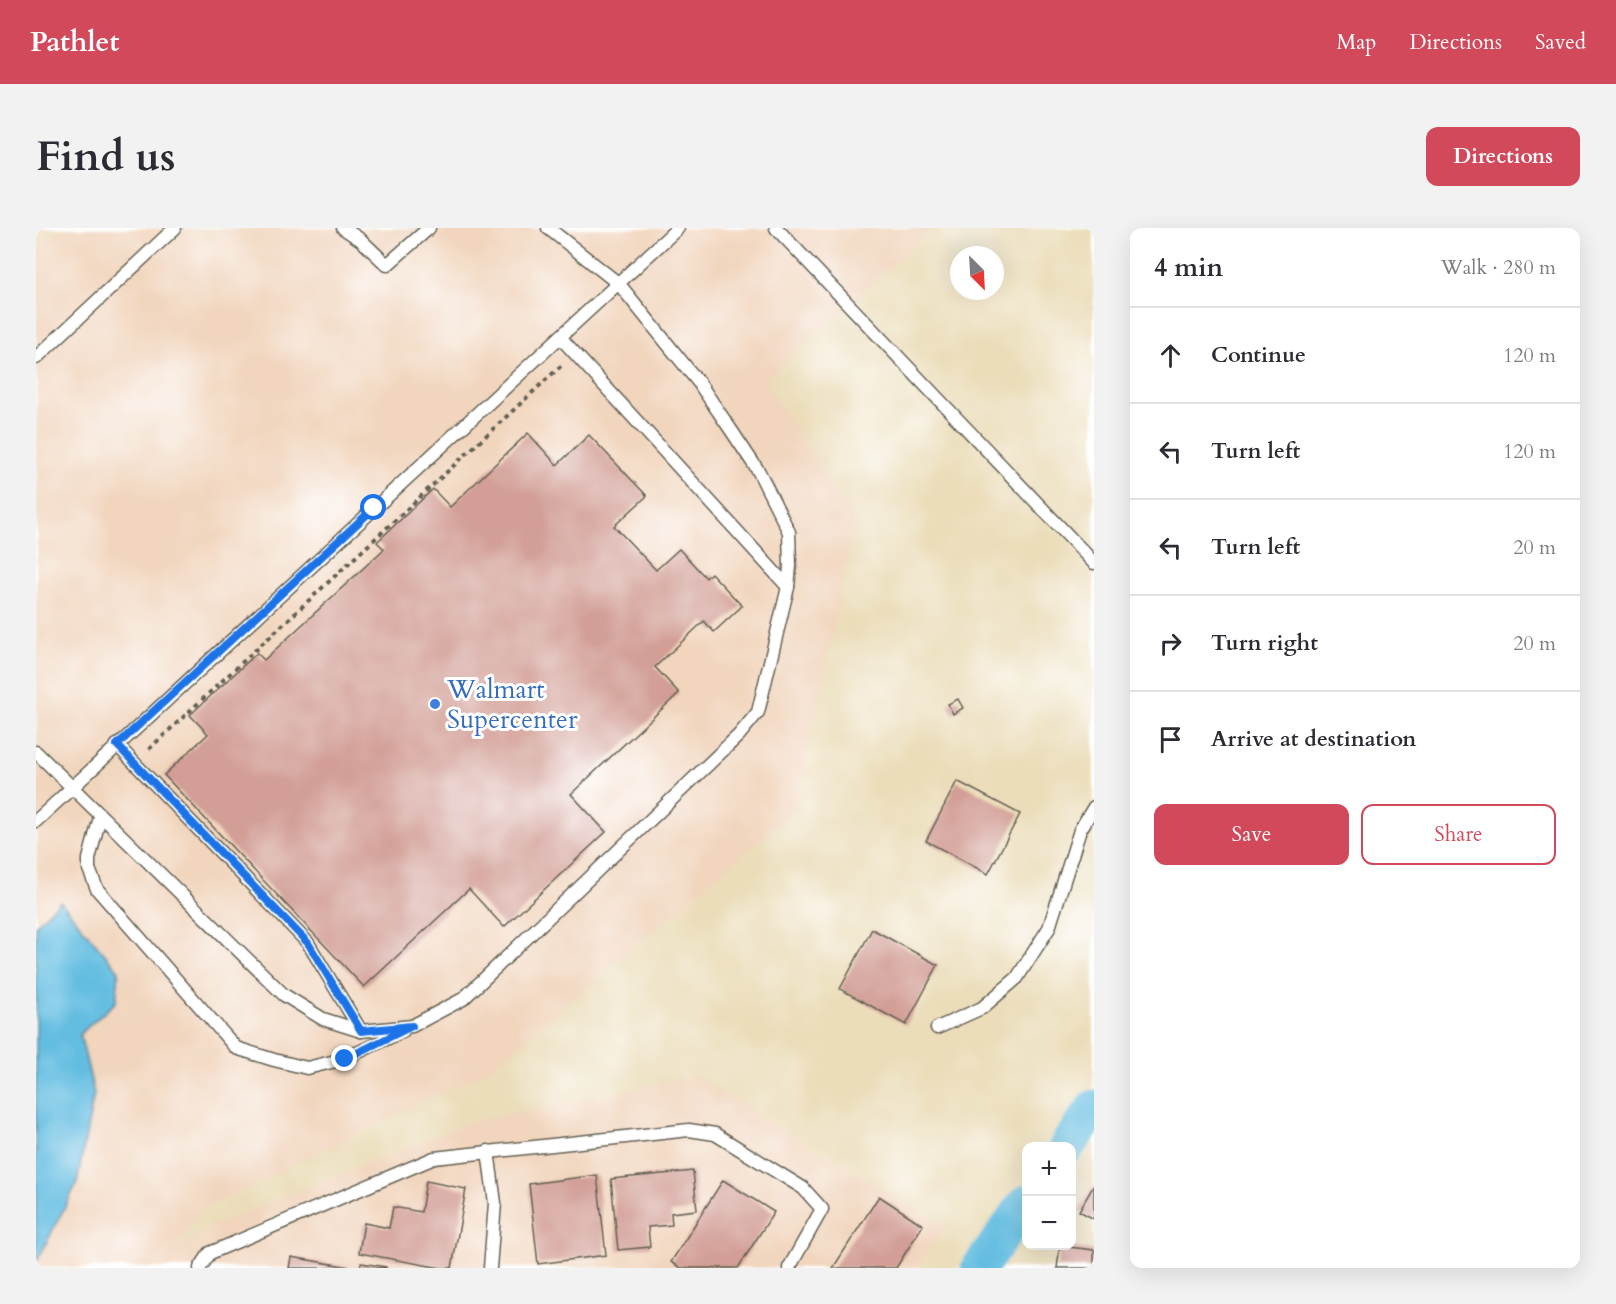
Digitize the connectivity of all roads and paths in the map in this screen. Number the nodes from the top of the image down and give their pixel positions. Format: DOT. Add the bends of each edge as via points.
graph roads {
  1 [pos="175,228"];
  2 [pos="343,228"];
  3 [pos="429,228"];
  4 [pos="548,228"];
  5 [pos="776,228"];
  6 [pos="670,231"];
  7 [pos="619,284"];
  8 [pos="560,337"];
  9 [pos="36,358"];
  10 [pos="563,364"];
  11 [pos="1094,563"];
  12 [pos="788,587"];
  13 [pos="117,745"];
  14 [pos="149,749"];
  15 [pos="36,752"];
  16 [pos="71,788"];
  17 [pos="1094,807"];
  18 [pos="100,817"];
  19 [pos="36,821"];
  20 [pos="412,1026"];
  21 [pos="937,1028"];
  22 [pos="361,1031"];
  23 [pos="488,1151"];
  24 [pos="200,1268"];
  25 [pos="490,1268"];
  26 [pos="789,1268"];
  1 -- 9 [label="lane"];
  2 -- 3 [label="lane" via="387,265"];
  4 -- 7 [label="lane"];
  5 -- 11 [label="lane"];
  6 -- 7 [label="lane"];
  7 -- 8 [label="lane"];
  7 -- 12 [label="lane" via="699,383 759,472 789,532"];
  8 -- 12 [label="lane"];
  8 -- 13 [label="lane"];
  10 -- 14 [label="path"];
  12 -- 20 [label="lane" via="758,712 739,735 463,999"];
  13 -- 16 [label="lane"];
  13 -- 22 [label="lane" via="308,943"];
  15 -- 16 [label="lane"];
  16 -- 18 [label="lane"];
  16 -- 19 [label="lane"];
  17 -- 21 [label="lane" via="1080,830 1049,928 1017,978 982,1008"];
  18 -- 20 [label="lane" via="89,859 97,889 236,1048 307,1068 345,1059"];
  18 -- 22 [label="lane" via="284,995 323,1019"];
  20 -- 22 [label="lane"];
  23 -- 24 [label="lane" via="434,1158 210,1253"];
  23 -- 25 [label="lane" via="495,1203"];
  23 -- 26 [label="lane" via="689,1130 715,1134 803,1188 822,1209"];
}
